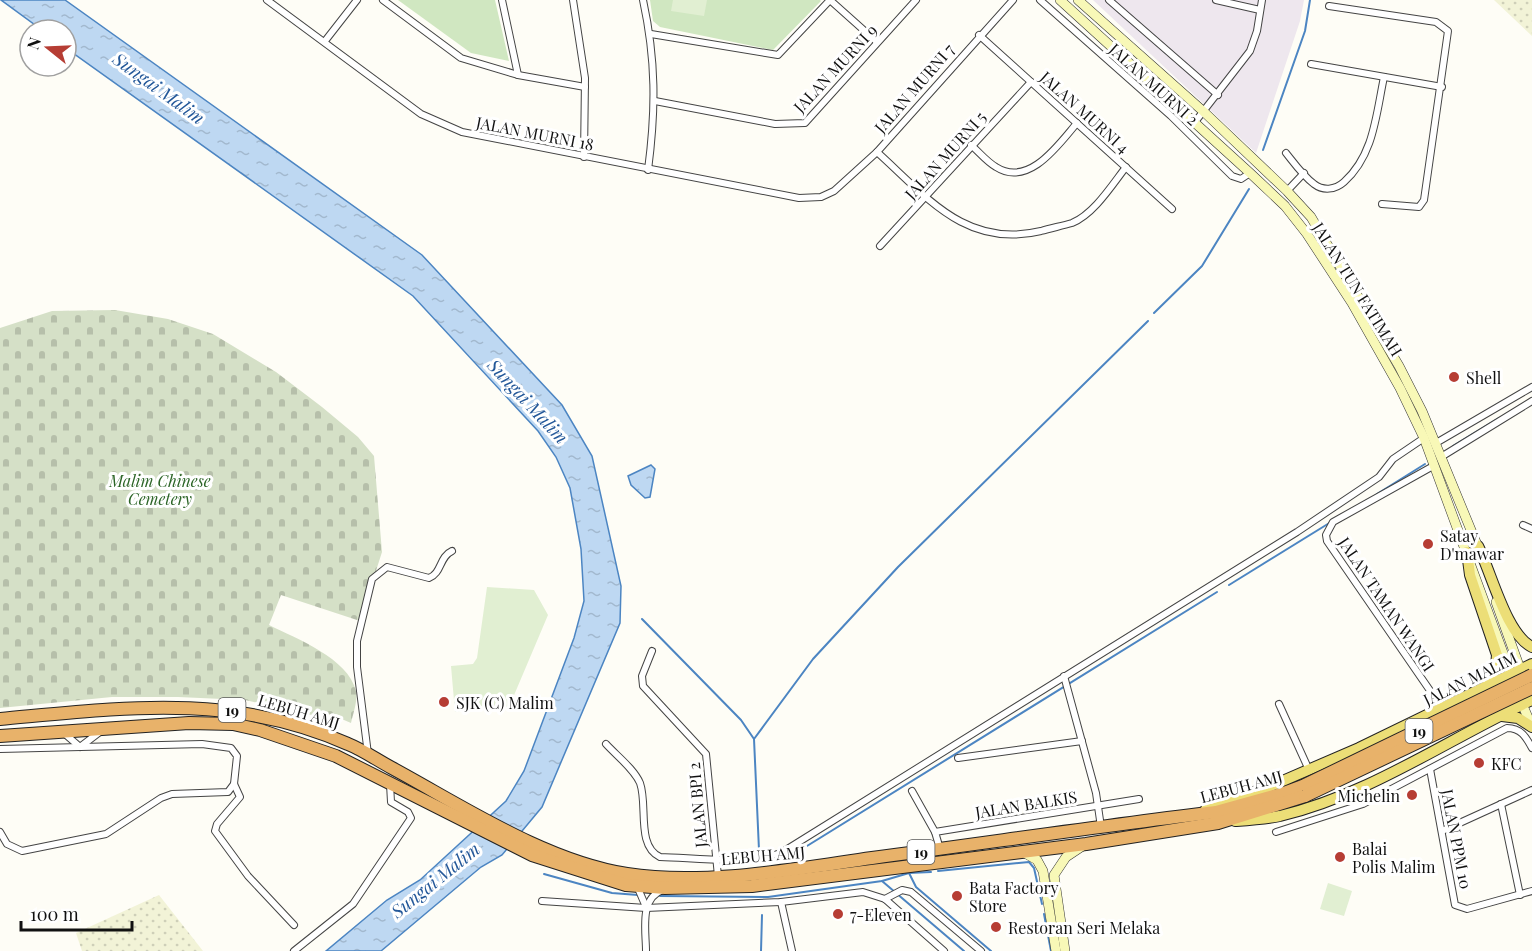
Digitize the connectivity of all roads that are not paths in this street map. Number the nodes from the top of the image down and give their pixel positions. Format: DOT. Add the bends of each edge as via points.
graph roads {
  1 [pos="357,0"];
  2 [pos="383,0"];
  3 [pos="502,0"];
  4 [pos="573,0"];
  5 [pos="643,0"];
  6 [pos="830,0"];
  7 [pos="916,0"];
  8 [pos="1013,0"];
  9 [pos="1040,0"];
  10 [pos="1060,0"];
  11 [pos="1078,0"];
  12 [pos="1109,0"];
  13 [pos="1215,0"];
  14 [pos="1262,0"];
  15 [pos="270,1"];
  16 [pos="1329,6"];
  17 [pos="1260,10"];
  18 [pos="651,34"];
  19 [pos="979,35"];
  20 [pos="324,41"];
  21 [pos="877,42"];
  22 [pos="1311,63"];
  23 [pos="518,75"];
  24 [pos="1384,77"];
  25 [pos="1031,82"];
  26 [pos="585,87"];
  27 [pos="1442,87"];
  28 [pos="1218,95"];
  29 [pos="655,101"];
  30 [pos="1204,112"];
  31 [pos="1195,122"];
  32 [pos="1077,123"];
  33 [pos="971,145"];
  34 [pos="877,152"];
  35 [pos="1286,153"];
  36 [pos="584,157"];
  37 [pos="1126,167"];
  38 [pos="648,170"];
  39 [pos="1250,173"];
  40 [pos="1304,173"];
  41 [pos="834,191"];
  42 [pos="1287,191"];
  43 [pos="926,196"];
  44 [pos="1382,204"];
  45 [pos="1172,209"];
  46 [pos="880,246"];
  47 [pos="1532,387"];
  48 [pos="1532,401"];
  49 [pos="1424,438"];
  50 [pos="1436,443"];
  51 [pos="1441,457"];
  52 [pos="1435,465"];
  53 [pos="1523,525"];
  54 [pos="1532,529"];
  55 [pos="1478,546"];
  56 [pos="452,551"];
  57 [pos="1467,552"];
  58 [pos="1532,647"];
  59 [pos="652,651"];
  60 [pos="1532,664"];
  61 [pos="1521,673"];
  62 [pos="1067,682"];
  63 [pos="1486,687"];
  64 [pos="1532,688"];
  65 [pos="1529,701"];
  66 [pos="1278,704"];
  67 [pos="1442,708"];
  68 [pos="1502,716"];
  69 [pos="0,718"];
  70 [pos="106,727"];
  71 [pos="1532,727"];
  72 [pos="56,731"];
  73 [pos="0,736"];
  74 [pos="1082,741"];
  75 [pos="606,744"];
  76 [pos="80,747"];
  77 [pos="1532,748"];
  78 [pos="0,750"];
  79 [pos="368,755"];
  80 [pos="958,758"];
  81 [pos="1430,769"];
  82 [pos="1309,770"];
  83 [pos="234,784"];
  84 [pos="390,784"];
  85 [pos="1305,790"];
  86 [pos="1532,790"];
  87 [pos="912,791"];
  88 [pos="1139,799"];
  89 [pos="1501,804"];
  90 [pos="1098,807"];
  91 [pos="1189,816"];
  92 [pos="1211,824"];
  93 [pos="1101,827"];
  94 [pos="1442,831"];
  95 [pos="0,832"];
  96 [pos="935,832"];
  97 [pos="1276,832"];
  98 [pos="1086,844"];
  99 [pos="4,845"];
  100 [pos="940,849"];
  101 [pos="534,850"];
  102 [pos="1021,852"];
  103 [pos="715,858"];
  104 [pos="718,876"];
  105 [pos="637,886"];
  106 [pos="672,888"];
  107 [pos="1532,891"];
  108 [pos="1520,895"];
  109 [pos="885,899"];
  110 [pos="542,901"];
  111 [pos="781,902"];
  112 [pos="646,908"];
  113 [pos="294,925"];
  114 [pos="294,951"];
  115 [pos="646,951"];
  116 [pos="792,951"];
  117 [pos="944,951"];
  118 [pos="981,951"];
  119 [pos="1056,951"];
  120 [pos="1065,951"];
  1 -- 20 [label="street"];
  2 -- 23 [label="street" via="461,58"];
  3 -- 23 [label="street"];
  4 -- 26 [label="street"];
  5 -- 18 [label="street"];
  6 -- 18 [label="street" via="778,55"];
  6 -- 21 [label="street"];
  7 -- 21 [label="street, JALAN MURNI 9"];
  8 -- 19 [label="street, JALAN MURNI 7"];
  9 -- 39 [label="street, JALAN MURNI 2" via="1171,116 1232,176 1241,179"];
  10 -- 31 [label="main road, JALAN TUN FATIMAH"];
  11 -- 30 [label="main road, JALAN TUN FATIMAH"];
  12 -- 28 [label="street"];
  13 -- 17 [label="street"];
  14 -- 17 [label="street"];
  15 -- 20 [label="street, JALAN MURNI 18"];
  16 -- 27 [label="street" via="1436,22 1446,27"];
  17 -- 28 [label="street" via="1250,51"];
  18 -- 29 [label="street"];
  19 -- 25 [label="street, JALAN MURNI 4"];
  19 -- 34 [label="street, JALAN MURNI 7"];
  20 -- 36 [label="street, JALAN MURNI 18" via="431,120 470,134"];
  21 -- 29 [label="street, JALAN MURNI 9" via="804,123 775,124"];
  22 -- 24 [label="street"];
  23 -- 26 [label="street"];
  24 -- 27 [label="street"];
  24 -- 40 [label="street" via="1367,153 1357,169 1339,187 1322,188"];
  25 -- 32 [label="street, JALAN MURNI 4"];
  25 -- 33 [label="street, JALAN MURNI 5"];
  26 -- 36 [label="street"];
  27 -- 44 [label="street" via="1422,204 1413,208"];
  28 -- 30 [label="street"];
  29 -- 38 [label="street"];
  30 -- 31 [label="street"];
  30 -- 42 [label="main road, JALAN TUN FATIMAH"];
  31 -- 39 [label="main road, JALAN TUN FATIMAH"];
  32 -- 33 [label="street" via="1045,160 1020,171 997,168"];
  32 -- 37 [label="street, JALAN MURNI 4"];
  33 -- 43 [label="street, JALAN MURNI 5"];
  34 -- 41 [label="street, JALAN MURNI 7"];
  34 -- 43 [label="street"];
  35 -- 40 [label="street"];
  36 -- 38 [label="street, JALAN MURNI 18"];
  37 -- 43 [label="street" via="1079,219 1015,236 991,234 968,226"];
  37 -- 45 [label="street, JALAN MURNI 4"];
  38 -- 41 [label="street, JALAN MURNI 18" via="793,198 813,198"];
  39 -- 49 [label="main road, JALAN TUN FATIMAH" via="1285,206 1307,234 1352,303"];
  40 -- 42 [label="street"];
  42 -- 50 [label="main road, JALAN TUN FATIMAH" via="1327,243 1399,366"];
  43 -- 46 [label="street, JALAN MURNI 5"];
  47 -- 50 [label="street"];
  48 -- 51 [label="street"];
  49 -- 52 [label="main road, JALAN TUN FATIMAH"];
  49 -- 62 [label="street" via="1349,498"];
  50 -- 51 [label="main road, JALAN TUN FATIMAH"];
  51 -- 55 [label="main road, JALAN TUN FATIMAH"];
  52 -- 57 [label="main road, JALAN TUN FATIMAH"];
  52 -- 67 [label="street, JALAN TAMAN WANGI" via="1333,522 1326,535"];
  53 -- 54 [label="street"];
  55 -- 58 [label="main road" via="1513,630"];
  55 -- 61 [label="main road, JALAN TUN FATIMAH"];
  56 -- 79 [label="street" via="429,578 387,567 372,579 356,660"];
  57 -- 61 [label="main road, JALAN TUN FATIMAH"];
  57 -- 63 [label="main road" via="1470,575 1497,656"];
  59 -- 103 [label="street, JALAN BPI 2" via="642,676 643,686 706,754"];
  60 -- 61 [label="main road, JALAN MALIM"];
  61 -- 63 [label="main road, JALAN MALIM"];
  61 -- 65 [label="main road"];
  61 -- 85 [label="highway, LEBUH AMJ / 19, bridge"];
  62 -- 74 [label="street"];
  62 -- 103 [label="street" via="781,853"];
  63 -- 67 [label="main road, JALAN MALIM"];
  64 -- 85 [label="highway, LEBUH AMJ / 19, bridge"];
  65 -- 68 [label="main road"];
  65 -- 71 [label="main road"];
  66 -- 82 [label="street"];
  67 -- 82 [label="main road, JALAN MALIM"];
  68 -- 71 [label="main road" via="1518,718"];
  68 -- 92 [label="main road" via="1427,756 1327,801 1278,817"];
  69 -- 79 [label="highway, LEBUH AMJ / 19" via="147,706 229,710 307,728"];
  70 -- 72 [label="highway, LEBUH AMJ / 19"];
  70 -- 76 [label="street"];
  70 -- 84 [label="highway, LEBUH AMJ / 19" via="205,722 242,726 336,756"];
  72 -- 73 [label="highway, LEBUH AMJ / 19"];
  72 -- 76 [label="street"];
  74 -- 80 [label="street"];
  74 -- 90 [label="street"];
  75 -- 103 [label="street" via="640,782 650,850 660,857"];
  76 -- 78 [label="street"];
  76 -- 83 [label="street" via="224,746 237,756"];
  77 -- 81 [label="street" via="1525,735 1507,728"];
  79 -- 101 [label="highway, LEBUH AMJ / 19"];
  81 -- 94 [label="street, JALAN PPM 10"];
  81 -- 97 [label="street" via="1363,804"];
  82 -- 91 [label="main road, JALAN MALIM"];
  83 -- 99 [label="street" via="228,792 172,794 161,798 118,828 93,838 22,851"];
  83 -- 113 [label="street" via="240,797 218,824 217,835 248,876"];
  84 -- 101 [label="highway, LEBUH AMJ / 19"];
  84 -- 114 [label="street" via="391,802 411,818 352,904"];
  85 -- 91 [label="highway, LEBUH AMJ / 19"];
  85 -- 92 [label="highway, LEBUH AMJ / 19" via="1262,812"];
  86 -- 89 [label="street"];
  87 -- 96 [label="street"];
  88 -- 90 [label="street, JALAN BALKIS"];
  89 -- 94 [label="street"];
  89 -- 108 [label="street"];
  90 -- 93 [label="street"];
  90 -- 96 [label="street, JALAN BALKIS"];
  91 -- 93 [label="highway, LEBUH AMJ / 19"];
  92 -- 98 [label="highway, LEBUH AMJ / 19"];
  93 -- 100 [label="highway, LEBUH AMJ / 19"];
  94 -- 108 [label="street, JALAN PPM 10" via="1455,905 1467,909"];
  95 -- 99 [label="street"];
  96 -- 100 [label="street"];
  98 -- 102 [label="highway, LEBUH AMJ / 19"];
  98 -- 120 [label="main road" via="1066,857 1054,875"];
  100 -- 104 [label="highway, LEBUH AMJ / 19" via="754,875"];
  101 -- 104 [label="highway, LEBUH AMJ / 19" via="628,874"];
  101 -- 105 [label="highway, LEBUH AMJ / 19" via="575,871"];
  102 -- 106 [label="highway, LEBUH AMJ / 19" via="752,886"];
  102 -- 119 [label="main road" via="1035,858 1043,870"];
  103 -- 104 [label="street, JALAN BPI 2"];
  105 -- 106 [label="highway, LEBUH AMJ / 19"];
  105 -- 112 [label="street"];
  106 -- 112 [label="street" via="656,893"];
  107 -- 108 [label="street, JALAN PPM 10"];
  109 -- 111 [label="street" via="856,891"];
  109 -- 117 [label="street"];
  109 -- 118 [label="street" via="902,890 918,896"];
  110 -- 112 [label="street"];
  111 -- 112 [label="street"];
  111 -- 116 [label="street"];
  112 -- 115 [label="street"];
}
